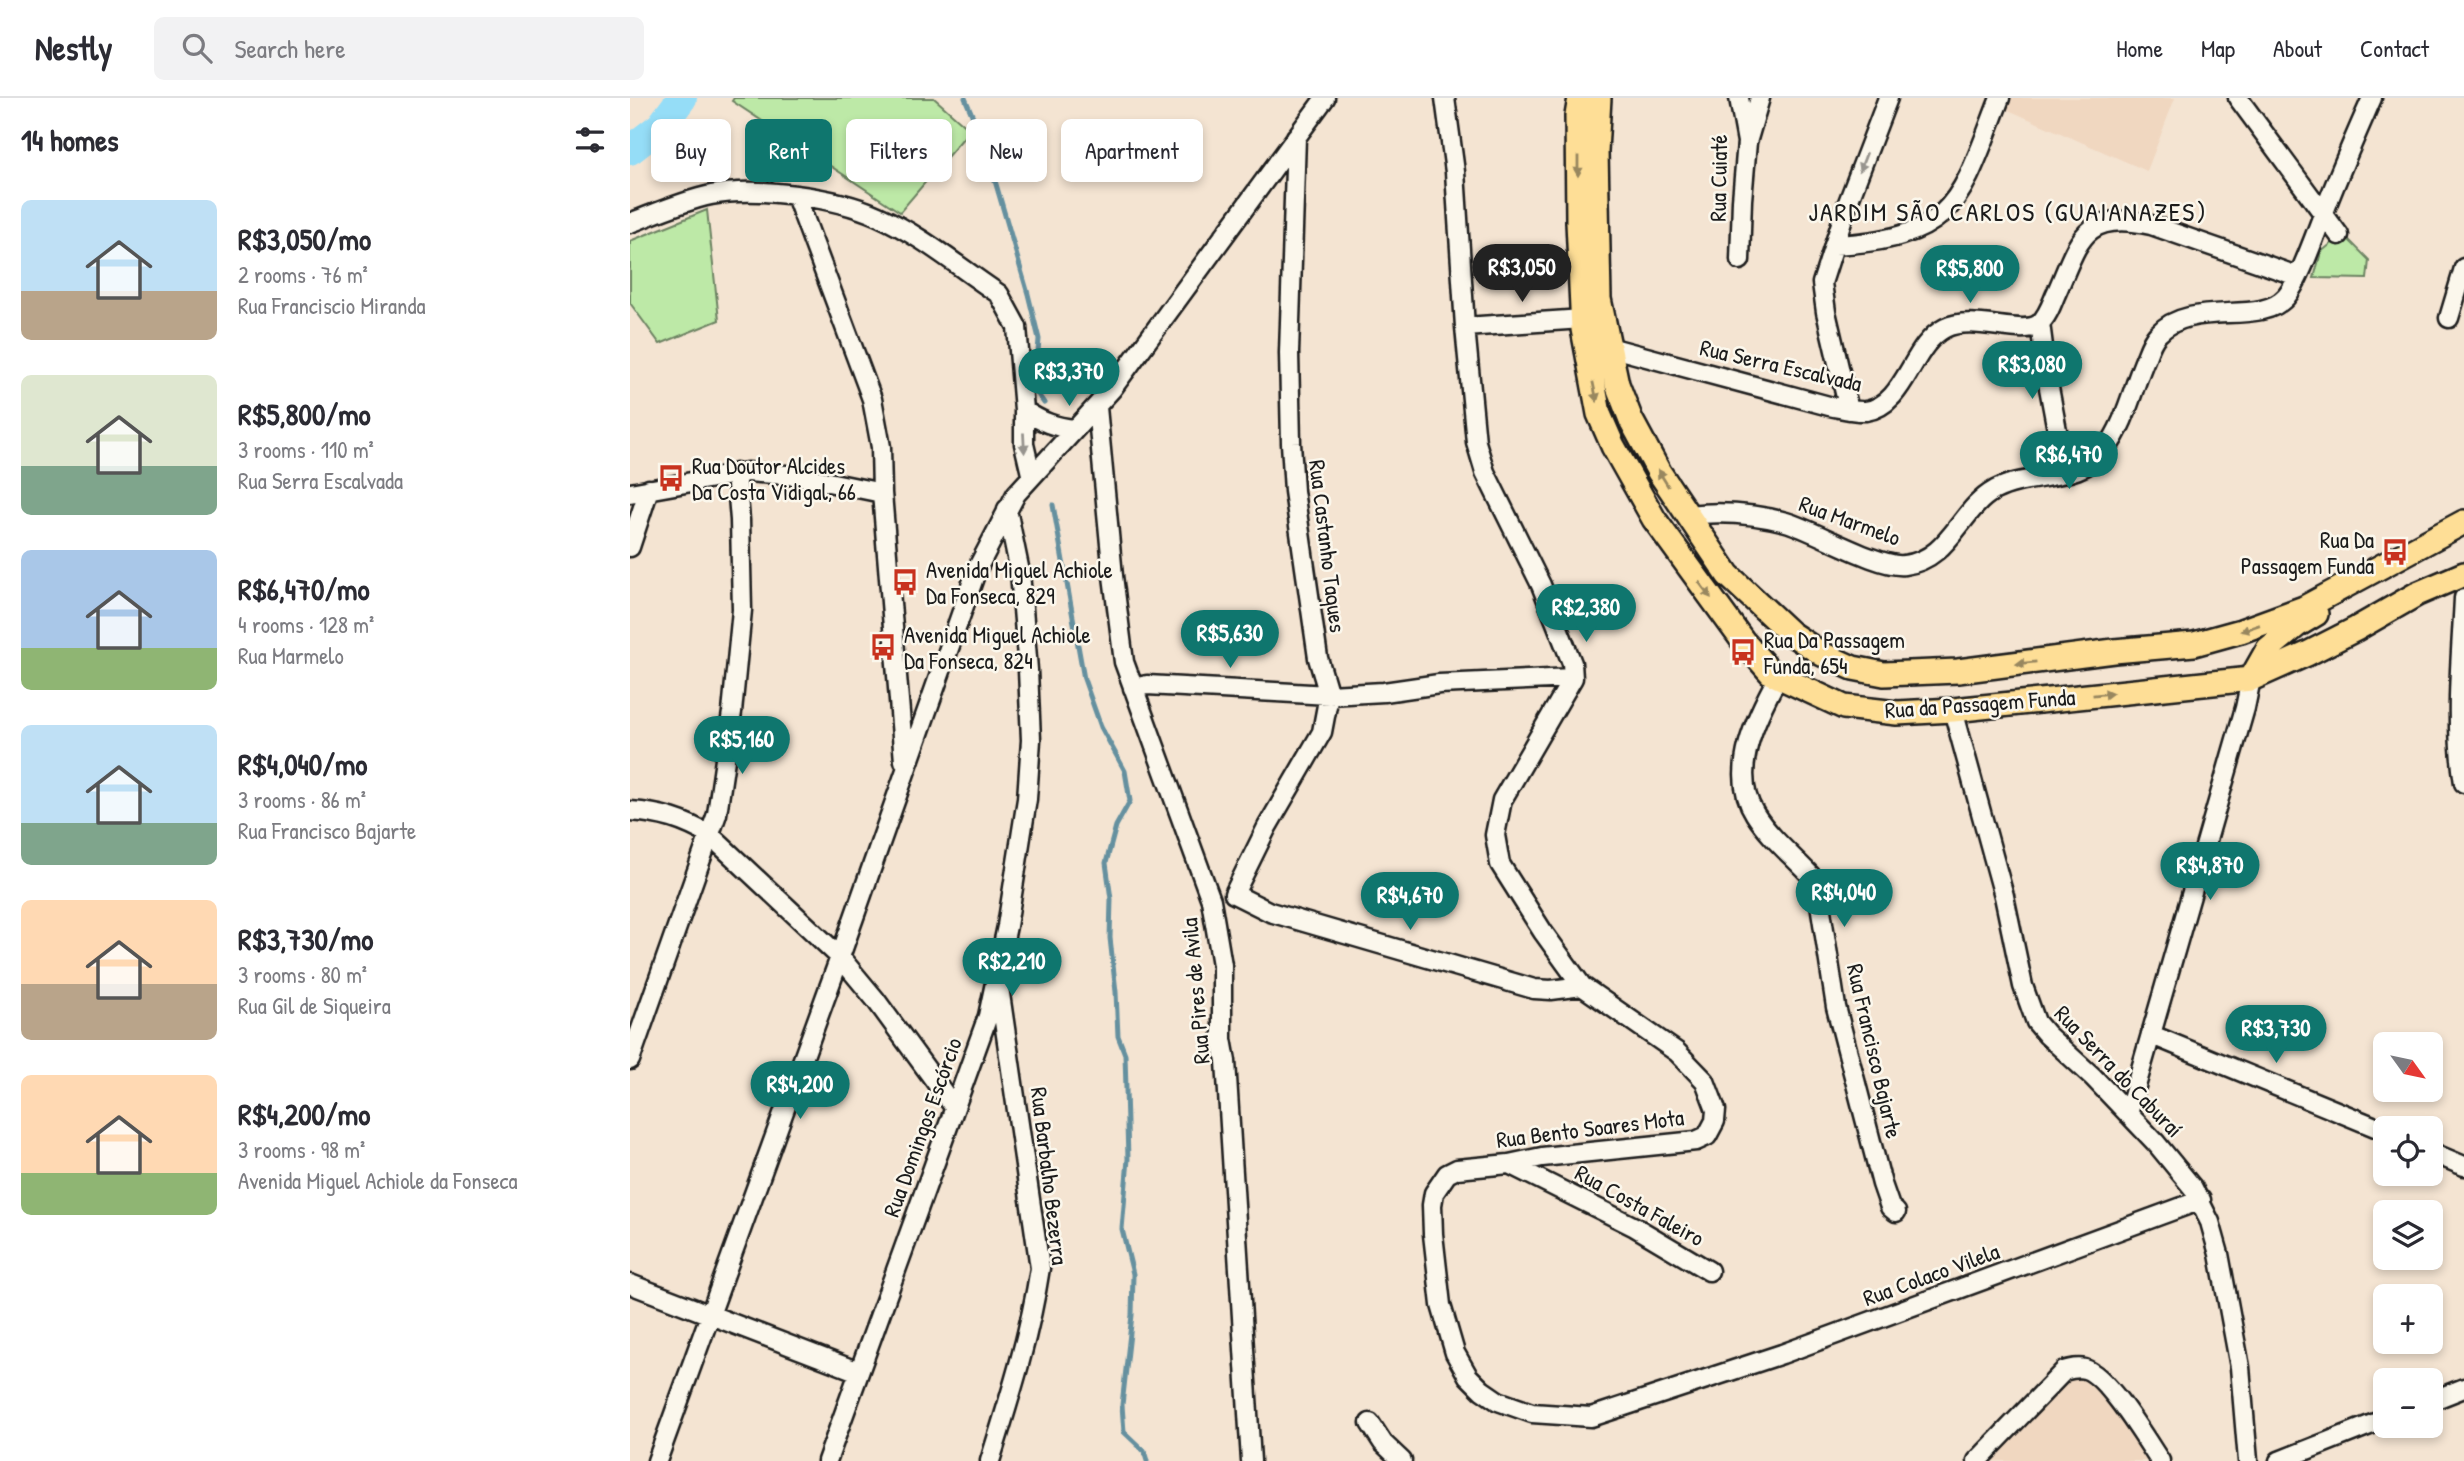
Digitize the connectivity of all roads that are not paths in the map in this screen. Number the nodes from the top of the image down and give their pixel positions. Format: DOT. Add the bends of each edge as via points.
graph roads {
  1 [pos="1325,98"];
  2 [pos="1445,98"];
  3 [pos="1580,98"];
  4 [pos="1599,98"];
  5 [pos="1739,98"];
  6 [pos="1760,98"];
  7 [pos="1888,98"];
  8 [pos="2000,98"];
  9 [pos="2372,98"];
  10 [pos="2242,100"];
  11 [pos="1297,136"];
  12 [pos="1747,142"];
  13 [pos="796,196"];
  14 [pos="2323,215"];
  15 [pos="630,223"];
  16 [pos="2339,235"];
  17 [pos="1834,245"];
  18 [pos="1740,260"];
  19 [pos="2464,268"];
  20 [pos="2297,276"];
  21 [pos="2449,318"];
  22 [pos="1583,319"];
  23 [pos="2040,323"];
  24 [pos="1465,327"];
  25 [pos="1609,347"];
  26 [pos="1097,407"];
  27 [pos="1849,410"];
  28 [pos="1024,411"];
  29 [pos="1075,429"];
  30 [pos="737,473"];
  31 [pos="2064,473"];
  32 [pos="1031,474"];
  33 [pos="649,489"];
  34 [pos="882,492"];
  35 [pos="630,493"];
  36 [pos="1007,509"];
  37 [pos="1687,515"];
  38 [pos="2464,522"];
  39 [pos="630,547"];
  40 [pos="2464,573"];
  41 [pos="2362,577"];
  42 [pos="2464,598"];
  43 [pos="1779,677"];
  44 [pos="1573,678"];
  45 [pos="2251,679"];
  46 [pos="1133,688"];
  47 [pos="1329,695"];
  48 [pos="1953,709"];
  49 [pos="905,768"];
  50 [pos="2464,783"];
  51 [pos="630,811"];
  52 [pos="711,836"];
  53 [pos="1234,894"];
  54 [pos="1211,900"];
  55 [pos="840,957"];
  56 [pos="998,976"];
  57 [pos="1582,986"];
  58 [pos="2152,1035"];
  59 [pos="630,1060"];
  60 [pos="954,1107"];
  61 [pos="2128,1114"];
  62 [pos="2373,1127"];
  63 [pos="2443,1157"];
  64 [pos="1509,1164"];
  65 [pos="2464,1166"];
  66 [pos="2201,1200"];
  67 [pos="1896,1212"];
  68 [pos="1709,1271"];
  69 [pos="630,1284"];
  70 [pos="709,1315"];
  71 [pos="859,1372"];
  72 [pos="1468,1376"];
  73 [pos="2464,1388"];
  74 [pos="2443,1396"];
  75 [pos="1370,1423"];
  76 [pos="2373,1424"];
  77 [pos="657,1461"];
  78 [pos="827,1461"];
  79 [pos="990,1461"];
  80 [pos="1251,1461"];
  81 [pos="1402,1461"];
  82 [pos="1977,1461"];
  83 [pos="2160,1461"];
  84 [pos="2248,1461"];
  85 [pos="2279,1461"];
  1 -- 11 [label="street"];
  2 -- 24 [label="street" via="1455,172"];
  3 -- 22 [label="main road, Rua da Passagem Funda, one-way" via="1578,211"];
  4 -- 25 [label="main road, Rua da Passagem Funda" via="1599,299"];
  5 -- 12 [label="street, Rua Cuiaté"];
  6 -- 12 [label="street"];
  7 -- 17 [label="street, one-way"];
  8 -- 17 [label="street" via="1970,177 1946,212 1928,225 1892,238"];
  9 -- 14 [label="street, Rua Marmelo"];
  10 -- 14 [label="street"];
  11 -- 26 [label="street"];
  11 -- 47 [label="street, Rua Castanho Taques" via="1290,443 1318,658"];
  12 -- 18 [label="street, Rua Cuiaté"];
  13 -- 15 [label="street" via="746,191 709,195"];
  13 -- 28 [label="street" via="878,216 999,294 1017,327"];
  13 -- 34 [label="street" via="872,399 881,447"];
  14 -- 16 [label="street"];
  14 -- 20 [label="street, Rua Marmelo"];
  17 -- 27 [label="street" via="1823,294"];
  19 -- 21 [label="street"];
  20 -- 23 [label="street" via="2151,225 2112,220 2083,236"];
  20 -- 31 [label="street, Rua Marmelo" via="2288,295 2274,307 2194,315 2159,333 2115,437 2084,468"];
  22 -- 24 [label="street"];
  22 -- 43 [label="main road, Rua da Passagem Funda, one-way" via="1599,414 1628,475 1654,519 1743,641"];
  23 -- 27 [label="street, Rua Serra Escalvada" via="2025,329 1981,323 1950,326 1929,340 1886,402 1869,411"];
  23 -- 31 [label="street"];
  24 -- 44 [label="street" via="1476,442 1485,472 1541,585 1572,663"];
  25 -- 27 [label="street, Rua Serra Escalvada"];
  37 -- 25 [label="main road, Rua da Passagem Funda, one-way" via="1631,420"];
  26 -- 29 [label="street"];
  26 -- 46 [label="street, Rua Pires de Avila" via="1112,576 1124,662"];
  28 -- 29 [label="street" via="1041,422"];
  28 -- 32 [label="street, one-way" via="1024,444"];
  29 -- 32 [label="street"];
  30 -- 33 [label="street"];
  30 -- 34 [label="street" via="799,476"];
  30 -- 52 [label="street" via="742,610 732,712"];
  31 -- 37 [label="street, Rua Marmelo" via="1996,490 1975,506 1930,557 1900,566 1787,523 1742,513"];
  32 -- 36 [label="street"];
  33 -- 35 [label="street"];
  33 -- 39 [label="street"];
  34 -- 49 [label="street"];
  36 -- 49 [label="street" via="977,569"];
  36 -- 56 [label="street, Rua Domingos Escórcio" via="1020,572 1031,740 1027,799"];
  41 -- 37 [label="main road, Rua da Passagem Funda, one-way" via="2304,608 2194,644 1884,674 1853,668 1790,633 1728,575"];
  38 -- 41 [label="main road, Rua da Passagem Funda"];
  40 -- 45 [label="main road, Rua da Passagem Funda"];
  41 -- 45 [label="main road" via="2338,600 2268,649"];
  42 -- 50 [label="street" via="2459,680"];
  43 -- 48 [label="main road, Rua da Passagem Funda" via="1844,707 1897,713"];
  43 -- 67 [label="street, Rua Francisco Bajarte" via="1754,728 1744,764 1747,797 1765,828 1814,878 1836,1007 1886,1198"];
  44 -- 47 [label="street"];
  44 -- 57 [label="street, Rua Bento Soares Mota" via="1502,800 1495,835 1500,864"];
  48 -- 45 [label="main road, Rua da Passagem Funda, one-way"];
  45 -- 58 [label="street"];
  46 -- 47 [label="street"];
  46 -- 54 [label="street, Rua Pires de Avila"];
  47 -- 53 [label="street, Rua Castanho Taques" via="1322,733"];
  48 -- 61 [label="street, Rua Serra do Caburaí" via="2030,1009 2047,1035"];
  49 -- 55 [label="street"];
  51 -- 52 [label="street" via="673,817"];
  52 -- 55 [label="street"];
  52 -- 59 [label="street"];
  53 -- 54 [label="street"];
  53 -- 57 [label="street" via="1270,912 1534,989"];
  54 -- 80 [label="street, Rua Pires de Avila" via="1222,965"];
  55 -- 60 [label="street"];
  55 -- 70 [label="street"];
  56 -- 60 [label="street, Rua Domingos Escórcio"];
  56 -- 79 [label="street, Rua Barbalho Bezerra" via="1040,1268 1020,1364"];
  57 -- 64 [label="street, Rua Bento Soares Mota" via="1677,1052 1704,1081 1716,1110 1712,1129 1696,1141"];
  58 -- 61 [label="street"];
  58 -- 62 [label="street"];
  60 -- 71 [label="street, Rua Domingos Escórcio"];
  61 -- 66 [label="street, Rua Serra do Caburaí"];
  63 -- 65 [label="street"];
  64 -- 68 [label="street, Rua Costa Faleiro" via="1635,1227"];
  64 -- 72 [label="street, Rua Bento Soares Mota" via="1457,1169 1447,1174 1434,1194 1433,1234 1441,1305 1455,1353"];
  66 -- 72 [label="street, Rua Colaco Vilela" via="1917,1306 1591,1417 1532,1413 1498,1401"];
  66 -- 84 [label="street, Rua Serra do Caburaí" via="2219,1254 2240,1367"];
  69 -- 70 [label="street"];
  70 -- 71 [label="street"];
  70 -- 77 [label="street"];
  71 -- 78 [label="street, Rua Domingos Escórcio"];
  73 -- 74 [label="street"];
  75 -- 81 [label="street"];
  76 -- 85 [label="street"];
  82 -- 83 [label="street" via="2064,1371 2073,1368 2084,1368 2102,1379"];
}
